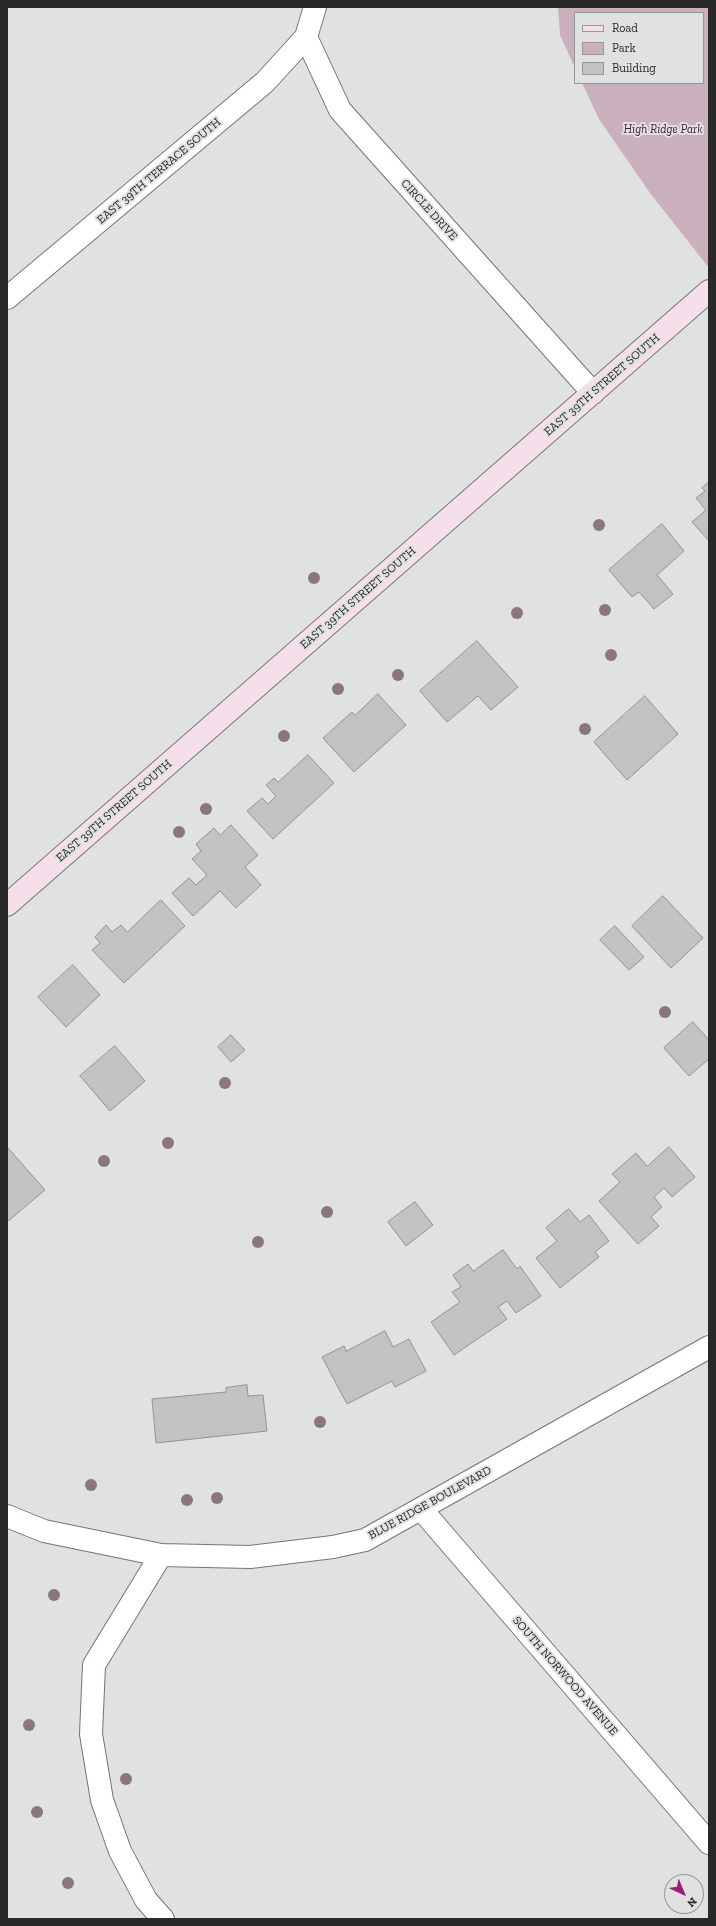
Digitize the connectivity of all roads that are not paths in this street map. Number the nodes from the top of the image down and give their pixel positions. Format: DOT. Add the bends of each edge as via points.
graph roads {
  1 [pos="314,7"];
  2 [pos="306,37"];
  3 [pos="709,291"];
  4 [pos="7,298"];
  5 [pos="593,393"];
  6 [pos="7,905"];
  7 [pos="709,1347"];
  8 [pos="421,1509"];
  9 [pos="7,1516"];
  10 [pos="161,1555"];
  11 [pos="709,1843"];
  12 [pos="163,1919"];
  1 -- 2 [label="street"];
  2 -- 4 [label="street, EAST 39TH TERRACE SOUTH" via="265,82"];
  2 -- 5 [label="street, CIRCLE DRIVE" via="340,110"];
  3 -- 5 [label="main road, EAST 39TH STREET SOUTH"];
  5 -- 6 [label="main road, EAST 39TH STREET SOUTH"];
  7 -- 8 [label="street, BLUE RIDGE BOULEVARD"];
  8 -- 10 [label="street, BLUE RIDGE BOULEVARD" via="365,1540 333,1547 250,1557"];
  8 -- 11 [label="street, SOUTH NORWOOD AVENUE"];
  9 -- 10 [label="street, BLUE RIDGE BOULEVARD" via="44,1531"];
  10 -- 12 [label="street" via="94,1665 91,1734 102,1800 120,1852 146,1900"];
}
